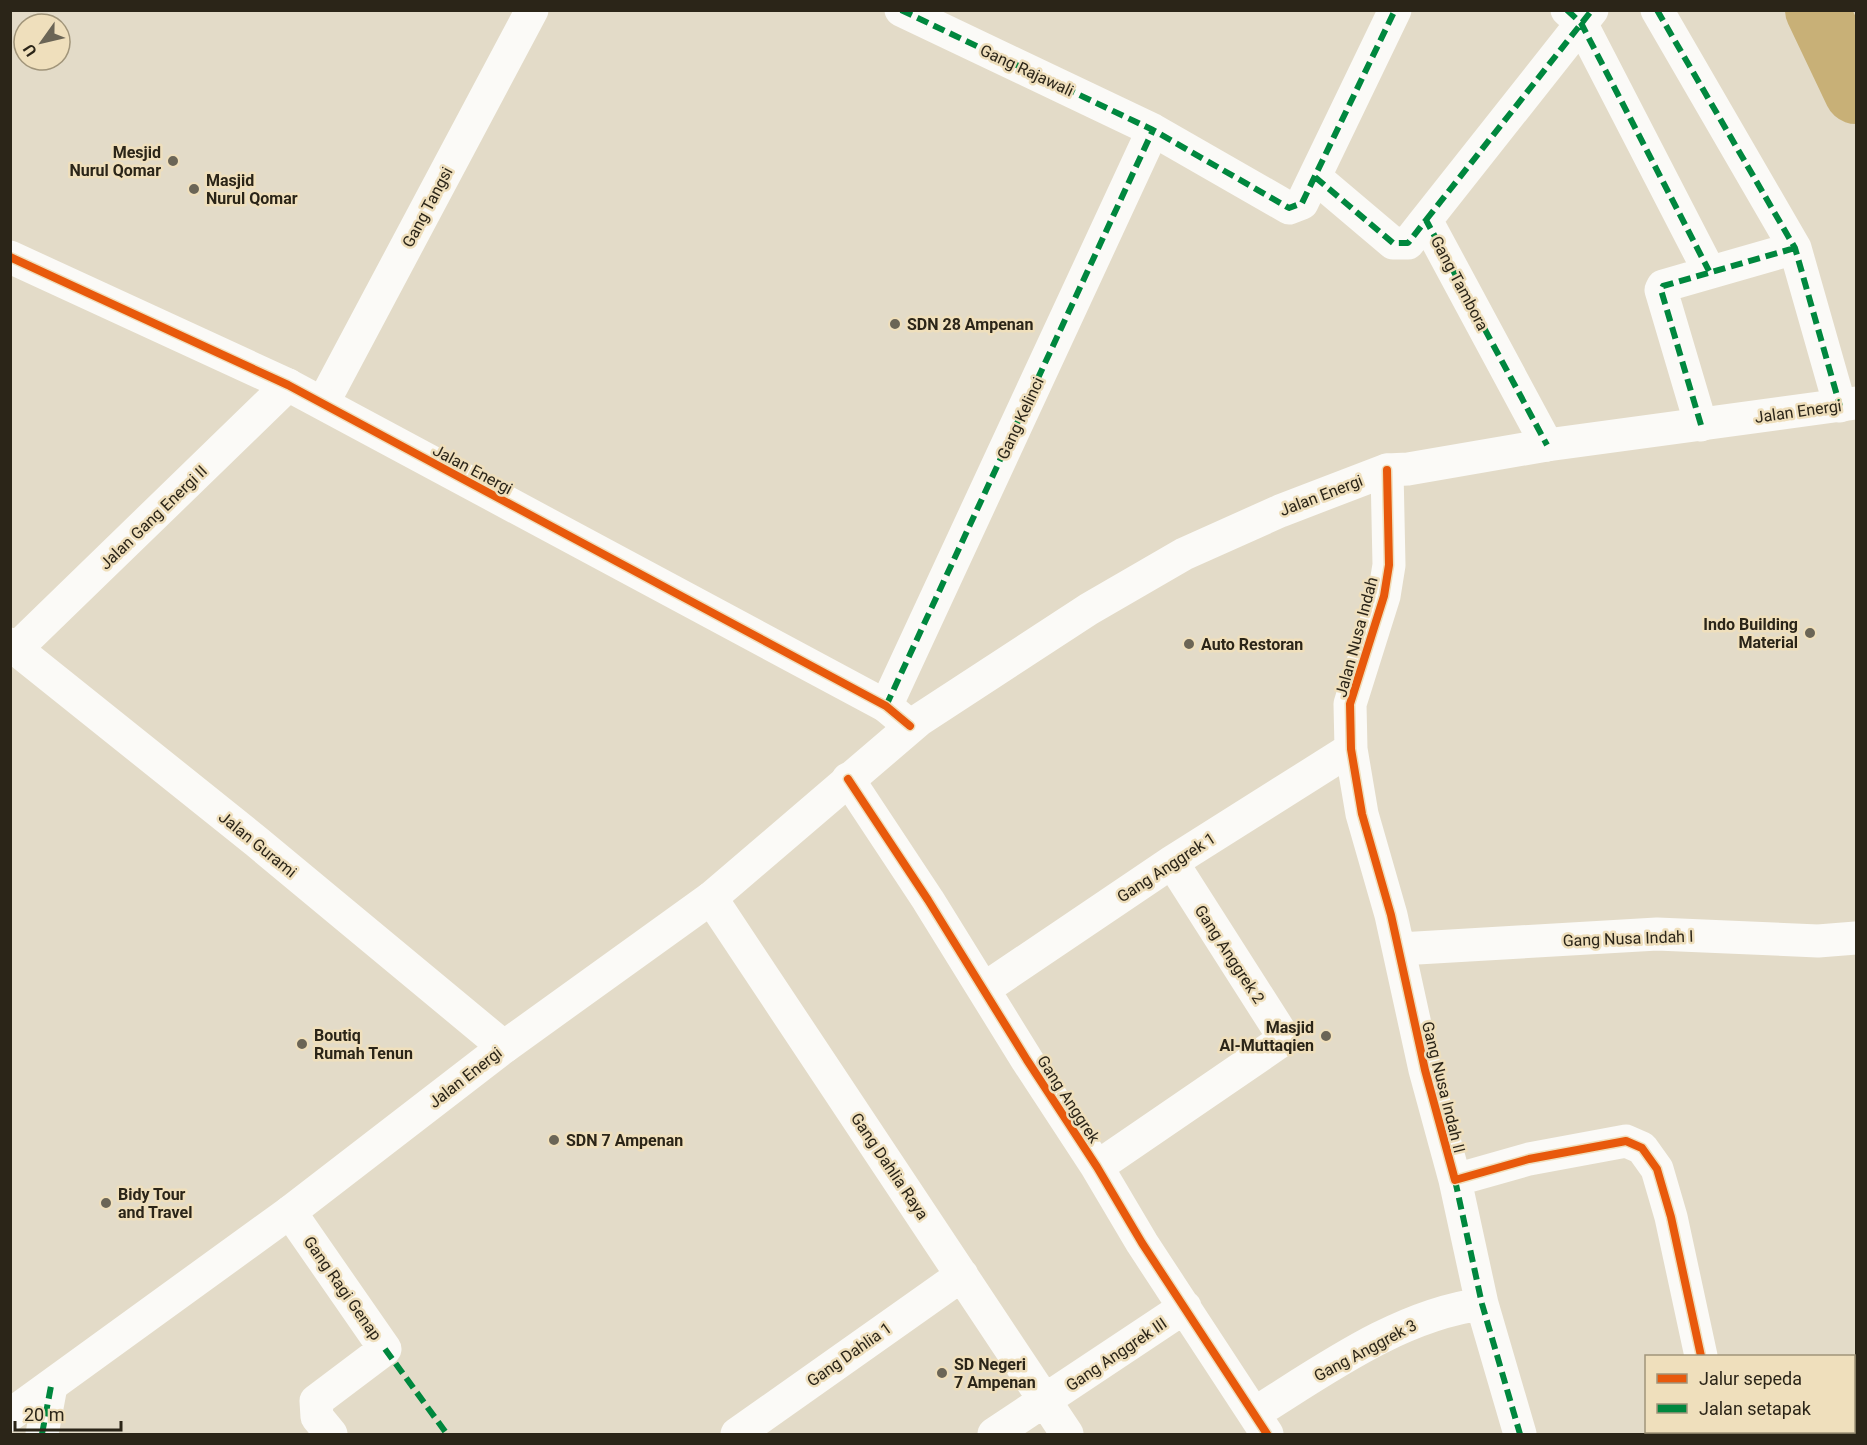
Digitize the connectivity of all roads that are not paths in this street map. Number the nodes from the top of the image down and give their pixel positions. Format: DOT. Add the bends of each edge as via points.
graph roads {
  1 [pos="532,10"];
  2 [pos="901,10"];
  3 [pos="1395,10"];
  4 [pos="1657,10"];
  5 [pos="1580,15"];
  6 [pos="1153,130"];
  7 [pos="1315,177"];
  8 [pos="1426,220"];
  9 [pos="1795,248"];
  10 [pos="12,259"];
  11 [pos="1709,271"];
  12 [pos="288,385"];
  13 [pos="322,404"];
  14 [pos="1849,404"];
  15 [pos="1701,425"];
  16 [pos="1547,444"];
  17 [pos="1387,470"];
  18 [pos="14,646"];
  19 [pos="898,716"];
  20 [pos="1351,749"];
  21 [pos="848,778"];
  22 [pos="1172,862"];
  23 [pos="711,898"];
  24 [pos="1857,938"];
  25 [pos="1400,949"];
  26 [pos="984,989"];
  27 [pos="504,1047"];
  28 [pos="1097,1167"];
  29 [pos="1455,1180"];
  30 [pos="290,1212"];
  31 [pos="962,1275"];
  32 [pos="1482,1304"];
  33 [pos="1185,1307"];
  34 [pos="1701,1355"];
  35 [pos="51,1386"];
  36 [pos="1047,1401"];
  37 [pos="10,1415"];
  38 [pos="1261,1424"];
  39 [pos="42,1434"];
  40 [pos="331,1434"];
  41 [pos="737,1434"];
  42 [pos="994,1434"];
  43 [pos="1067,1434"];
  44 [pos="1520,1434"];
  1 -- 13 [label="main road, Gang Tangsi"];
  2 -- 6 [label="main road, Gang Rajawali"];
  3 -- 7 [label="main road"];
  4 -- 9 [label="main road"];
  5 -- 8 [label="main road"];
  5 -- 11 [label="main road"];
  6 -- 7 [label="main road, Gang Rajawali" via="1289,208 1302,203"];
  6 -- 19 [label="main road, Gang Kelinci"];
  7 -- 8 [label="main road, Gang Tambora" via="1393,243 1408,243"];
  8 -- 16 [label="main road, Gang Tambora"];
  9 -- 11 [label="main road"];
  9 -- 14 [label="main road"];
  10 -- 12 [label="main road, Jalan Energi"];
  11 -- 15 [label="main road" via="1667,284 1661,290"];
  12 -- 13 [label="main road, Jalan Energi"];
  12 -- 18 [label="main road, Jalan Gang Energi II"];
  13 -- 19 [label="main road, Jalan Energi"];
  14 -- 15 [label="main road, Jalan Energi"];
  15 -- 16 [label="main road, Jalan Energi"];
  16 -- 17 [label="main road, Jalan Energi"];
  17 -- 19 [label="main road, Jalan Energi" via="1280,511 1184,554"];
  17 -- 20 [label="main road, Jalan Nusa Indah" via="1389,565 1384,596 1350,704"];
  18 -- 27 [label="main road, Jalan Gurami"];
  19 -- 21 [label="main road, Jalan Energi"];
  20 -- 22 [label="main road, Gang Anggrek 1"];
  20 -- 25 [label="main road, Jalan Nusa Indah" via="1362,814"];
  21 -- 23 [label="main road, Jalan Energi"];
  21 -- 26 [label="main road, Gang Anggrek"];
  22 -- 26 [label="main road, Gang Anggrek 1"];
  22 -- 28 [label="main road, Gang Anggrek 2" via="1281,1033 1281,1041"];
  23 -- 27 [label="main road, Jalan Energi"];
  23 -- 31 [label="main road, Gang Dahlia Raya"];
  24 -- 25 [label="main road, Gang Nusa Indah I" via="1818,941 1657,934"];
  25 -- 29 [label="main road, Gang Nusa Indah II" via="1425,1070"];
  26 -- 28 [label="main road, Gang Anggrek"];
  27 -- 30 [label="main road, Jalan Energi"];
  28 -- 33 [label="main road, Gang Anggrek"];
  29 -- 32 [label="main road, Gang Nusa Indah II"];
  29 -- 34 [label="main road, Gang Nusa Indah II" via="1529,1159 1626,1141 1642,1148 1658,1169"];
  30 -- 35 [label="main road, Jalan Energi"];
  30 -- 40 [label="main road, Gang Ragi Genap" via="386,1349 316,1401 317,1417"];
  31 -- 36 [label="main road, Gang Dahlia Raya"];
  31 -- 41 [label="main road, Gang Dahlia 1"];
  32 -- 38 [label="main road, Gang Anggrek 3" via="1453,1310 1392,1333 1331,1366"];
  32 -- 44 [label="main road, Gang Nusa Indah II"];
  33 -- 36 [label="main road, Gang Anggrek III"];
  33 -- 38 [label="main road, Gang Anggrek"];
  35 -- 37 [label="main road, Jalan Energi"];
  35 -- 39 [label="main road"];
  36 -- 42 [label="main road, Gang Anggrek III"];
  36 -- 43 [label="main road, Gang Dahlia Raya"];
}
